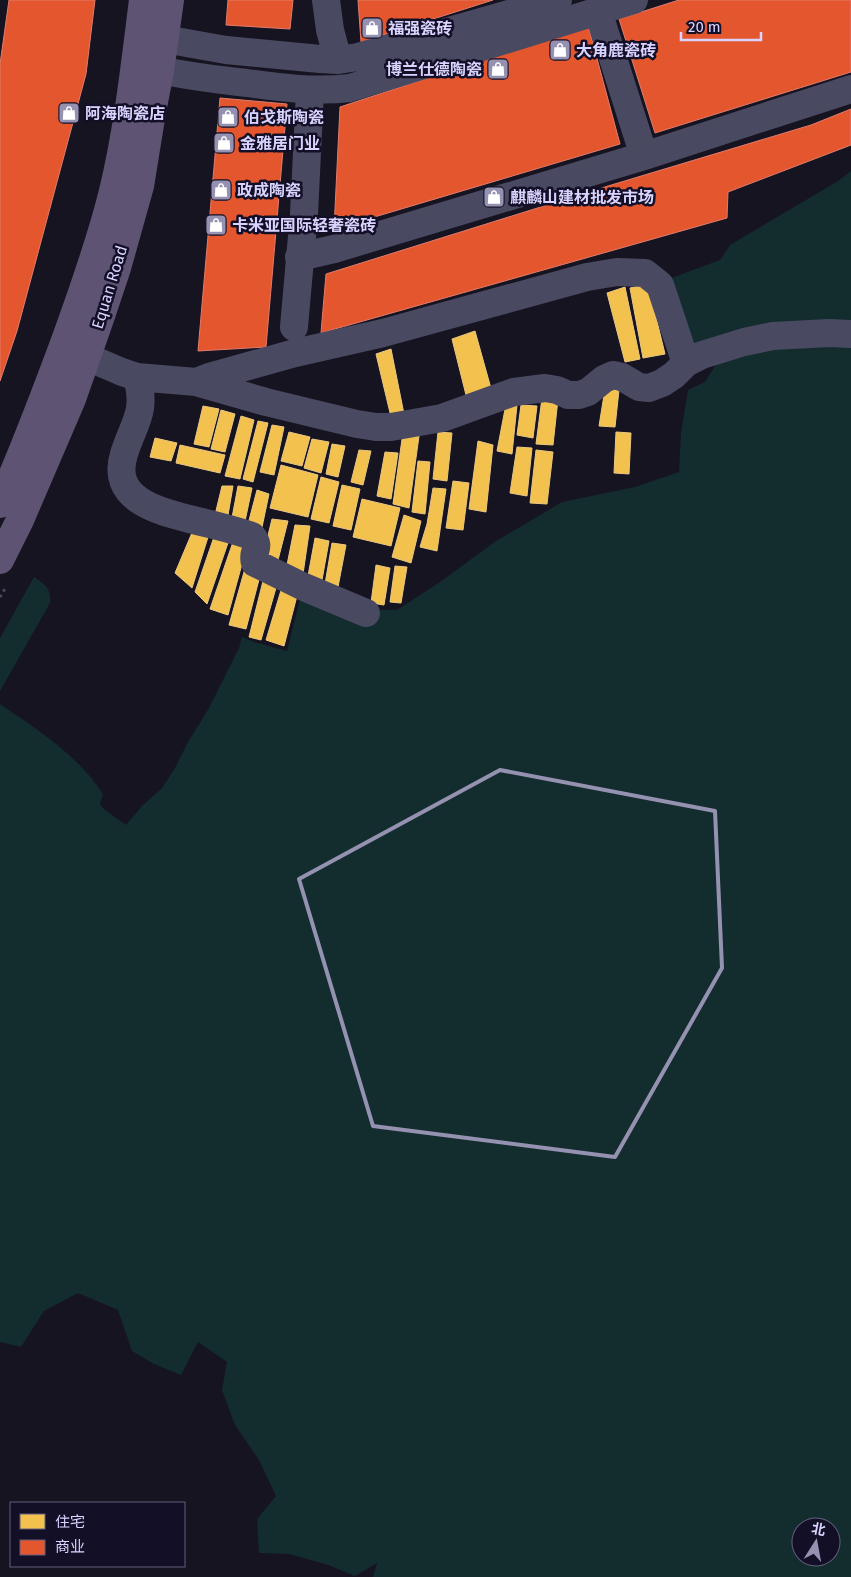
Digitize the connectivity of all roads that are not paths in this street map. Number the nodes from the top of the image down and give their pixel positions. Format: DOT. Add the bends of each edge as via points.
graph roads {
  1 [pos="143,0"];
  2 [pos="170,0"];
  3 [pos="326,0"];
  4 [pos="558,0"];
  5 [pos="634,0"];
  6 [pos="598,11"];
  7 [pos="152,37"];
  8 [pos="338,60"];
  9 [pos="148,68"];
  10 [pos="851,89"];
  11 [pos="310,90"];
  12 [pos="644,156"];
  13 [pos="299,257"];
  14 [pos="294,327"];
  15 [pos="851,334"];
  16 [pos="87,357"];
  17 [pos="686,364"];
  18 [pos="137,377"];
  19 [pos="196,382"];
  20 [pos="0,504"];
  21 [pos="0,560"];
  22 [pos="366,613"];
  1 -- 7 [label="main road, Equan Road"];
  2 -- 7 [label="main road, Equan Road"];
  3 -- 8 [label="lane"];
  4 -- 8 [label="lane"];
  5 -- 6 [label="lane"];
  6 -- 11 [label="lane" via="350,88"];
  6 -- 12 [label="lane"];
  7 -- 8 [label="lane" via="226,50"];
  7 -- 9 [label="main road, Equan Road"];
  9 -- 11 [label="lane"];
  9 -- 16 [label="main road, Equan Road" via="152,112 140,186"];
  9 -- 20 [label="main road, Equan Road" via="104,225 36,422"];
  10 -- 12 [label="lane"];
  11 -- 13 [label="lane"];
  12 -- 13 [label="lane"];
  13 -- 14 [label="lane"];
  15 -- 17 [label="lane" via="773,336 720,349"];
  16 -- 18 [label="lane"];
  16 -- 21 [label="main road, Equan Road" via="20,520"];
  17 -- 19 [label="lane" via="668,379 649,388 613,375 579,395 545,388 514,392 442,418 391,427 357,424"];
  17 -- 19 [label="lane" via="660,285 644,272 617,272 295,353"];
  18 -- 19 [label="lane"];
  18 -- 22 [label="lane" via="142,399 121,465 126,488 132,496 175,516 252,536 257,546 255,562"];
}
